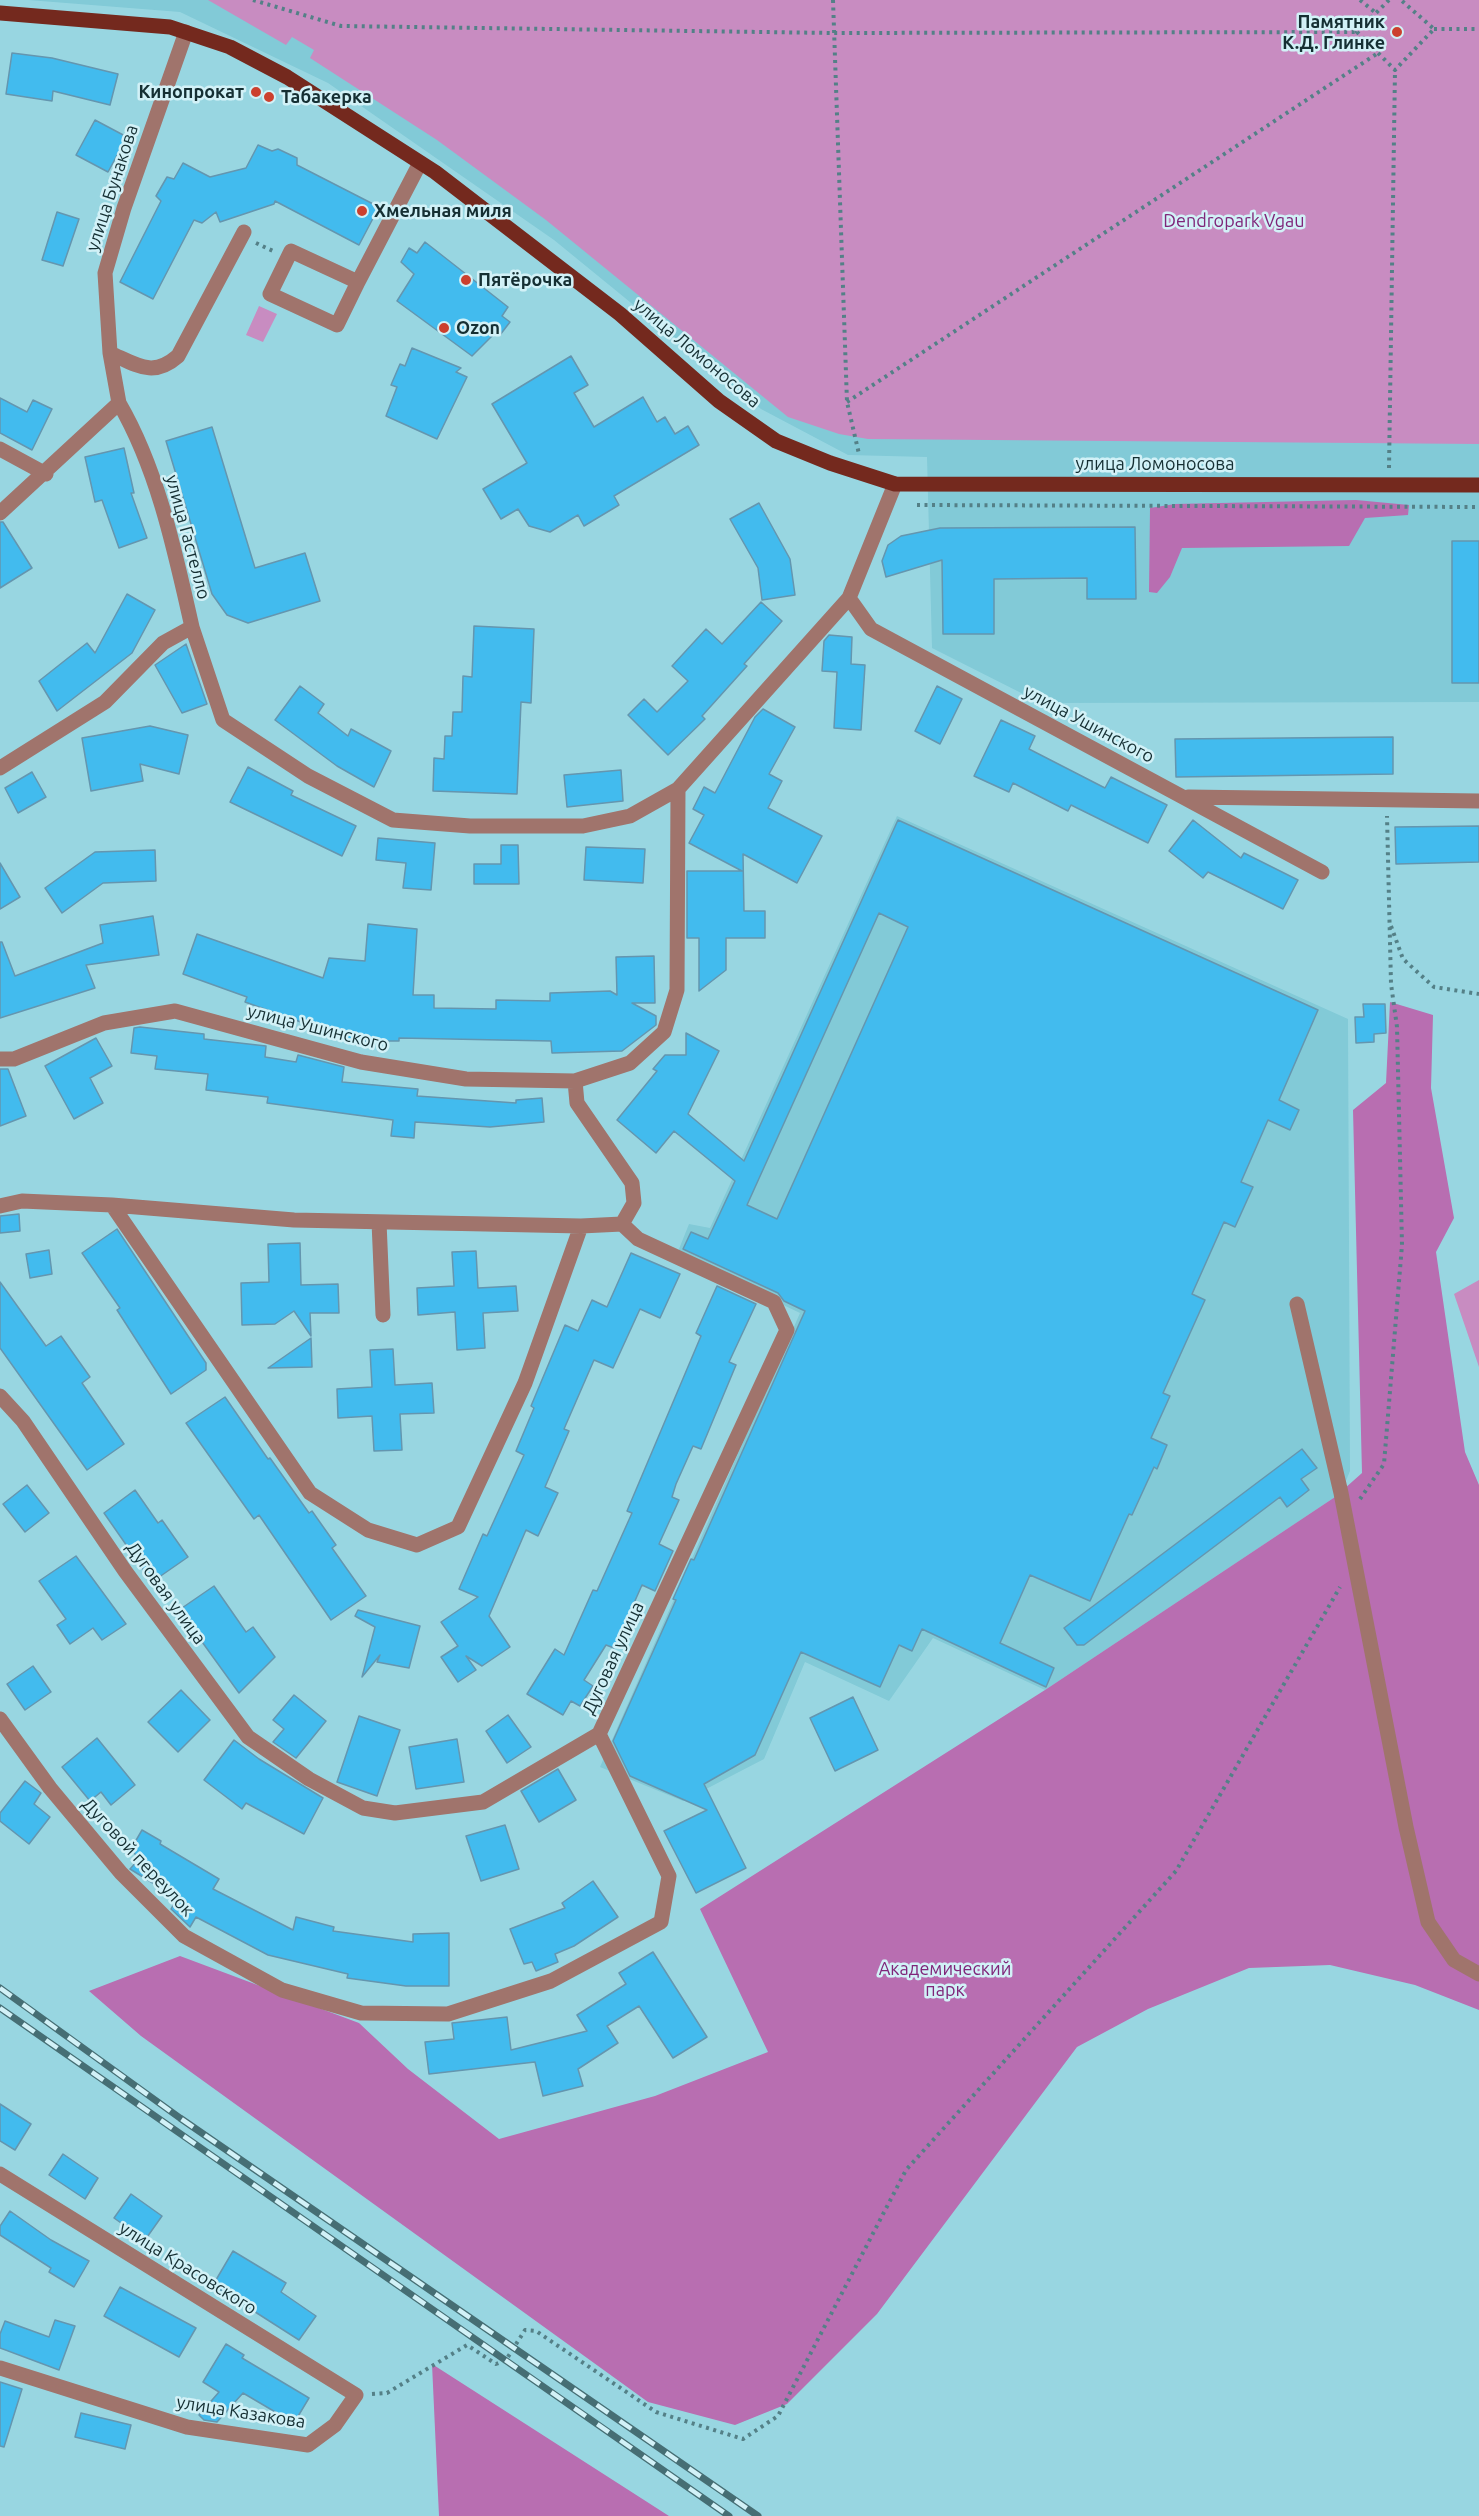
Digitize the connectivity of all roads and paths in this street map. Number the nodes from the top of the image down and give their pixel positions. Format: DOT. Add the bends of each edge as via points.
graph roads {
  1 [pos="254,0"];
  2 [pos="833,0"];
  3 [pos="1360,0"];
  4 [pos="1389,0"];
  5 [pos="1401,0"];
  6 [pos="0,13"];
  7 [pos="1376,13"];
  8 [pos="1434,29"];
  9 [pos="1479,29"];
  10 [pos="186,32"];
  11 [pos="1357,32"];
  12 [pos="833,33"];
  13 [pos="1378,53"];
  14 [pos="1395,70"];
  15 [pos="420,163"];
  16 [pos="243,234"];
  17 [pos="287,258"];
  18 [pos="358,282"];
  19 [pos="110,353"];
  20 [pos="847,402"];
  21 [pos="119,403"];
  22 [pos="0,449"];
  23 [pos="46,474"];
  24 [pos="864,475"];
  25 [pos="895,484"];
  26 [pos="1389,484"];
  27 [pos="1479,485"];
  28 [pos="917,505"];
  29 [pos="1479,507"];
  30 [pos="0,513"];
  31 [pos="849,598"];
  32 [pos="192,627"];
  33 [pos="0,768"];
  34 [pos="678,789"];
  35 [pos="1185,797"];
  36 [pos="1387,800"];
  37 [pos="1479,801"];
  38 [pos="1322,872"];
  39 [pos="1389,923"];
  40 [pos="1479,994"];
  41 [pos="0,1059"];
  42 [pos="575,1081"];
  43 [pos="112,1205"];
  44 [pos="0,1206"];
  45 [pos="379,1222"];
  46 [pos="622,1224"];
  47 [pos="581,1226"];
  48 [pos="1297,1304"];
  49 [pos="383,1315"];
  50 [pos="0,1396"];
  51 [pos="1346,1520"];
  52 [pos="1354,1563"];
  53 [pos="0,1719"];
  54 [pos="599,1734"];
  55 [pos="1479,1974"];
  56 [pos="0,2174"];
  57 [pos="0,2368"];
  58 [pos="356,2395"];
  1 -- 12 [label="path" via="342,26"];
  2 -- 12 [label="path"];
  3 -- 7 [label="path"];
  4 -- 7 [label="path"];
  5 -- 8 [label="path"];
  6 -- 10 [label="main road, улица Ломоносова" via="170,27"];
  7 -- 11 [label="path"];
  8 -- 9 [label="path"];
  8 -- 14 [label="path"];
  10 -- 15 [label="main road, улица Ломоносова" via="230,47 287,77"];
  10 -- 19 [label="street, улица Бунакова" via="105,273"];
  11 -- 12 [label="path"];
  11 -- 13 [label="path"];
  12 -- 20 [label="path"];
  13 -- 14 [label="path"];
  13 -- 20 [label="path"];
  14 -- 26 [label="path"];
  15 -- 18 [label="street"];
  15 -- 24 [label="main road, улица Ломоносова" via="620,314 719,401 776,441"];
  16 -- 17 [label="path"];
  16 -- 19 [label="street" via="178,356 165,368 145,369"];
  17 -- 18 [label="street" via="291,251"];
  17 -- 18 [label="street" via="270,294 337,325"];
  19 -- 21 [label="street, улица Бунакова"];
  20 -- 24 [label="path"];
  21 -- 23 [label="street"];
  21 -- 32 [label="street, улица Гастелло" via="138,436 177,562"];
  22 -- 23 [label="street"];
  23 -- 30 [label="street"];
  24 -- 25 [label="main road, улица Ломоносова"];
  25 -- 26 [label="main road, улица Ломоносова"];
  25 -- 31 [label="street"];
  26 -- 27 [label="main road, улица Ломоносова"];
  28 -- 29 [label="path"];
  31 -- 34 [label="street"];
  31 -- 35 [label="street, улица Ушинского" via="871,629"];
  32 -- 33 [label="street, улица Гастелло" via="163,643 105,702"];
  32 -- 34 [label="street" via="223,720 308,776 393,820 470,826 583,826 630,816"];
  34 -- 42 [label="street, улица Ушинского" via="677,990 664,1032 630,1063"];
  35 -- 36 [label="street"];
  35 -- 38 [label="street, улица Ушинского"];
  36 -- 37 [label="street"];
  36 -- 39 [label="path"];
  39 -- 40 [label="path" via="1403,959 1434,987"];
  39 -- 51 [label="path" via="1391,984 1398,1027 1402,1245 1384,1464"];
  41 -- 42 [label="street, улица Ушинского" via="14,1059 104,1023 175,1011 361,1062 466,1079"];
  42 -- 46 [label="street" via="577,1103 632,1183 634,1203"];
  43 -- 44 [label="street" via="22,1201"];
  43 -- 45 [label="street" via="294,1220"];
  43 -- 47 [label="street" via="310,1493 368,1530 417,1545 458,1527 525,1383"];
  45 -- 47 [label="street"];
  45 -- 49 [label="street"];
  46 -- 47 [label="street"];
  46 -- 54 [label="street, Дуговая улица" via="638,1239 774,1302 787,1330"];
  48 -- 51 [label="street"];
  50 -- 54 [label="street, Дуговая улица" via="23,1421 125,1571 248,1737 309,1779 363,1808 396,1813 483,1802"];
  51 -- 52 [label="street"];
  52 -- 55 [label="street" via="1428,1922 1455,1960"];
  52 -- 58 [label="path" via="1176,1871 906,2170 778,2416 743,2439 656,2412 536,2331 525,2330 506,2360 496,2364 467,2345 387,2393"];
  53 -- 54 [label="street, Дуговой переулок" via="50,1788 121,1873 184,1936 282,1990 361,2013 448,2014 551,1981 661,1922 669,1876"];
  56 -- 58 [label="street, улица Красовского"];
  57 -- 58 [label="street, улица Казакова" via="187,2427 308,2445 334,2425"];
}
